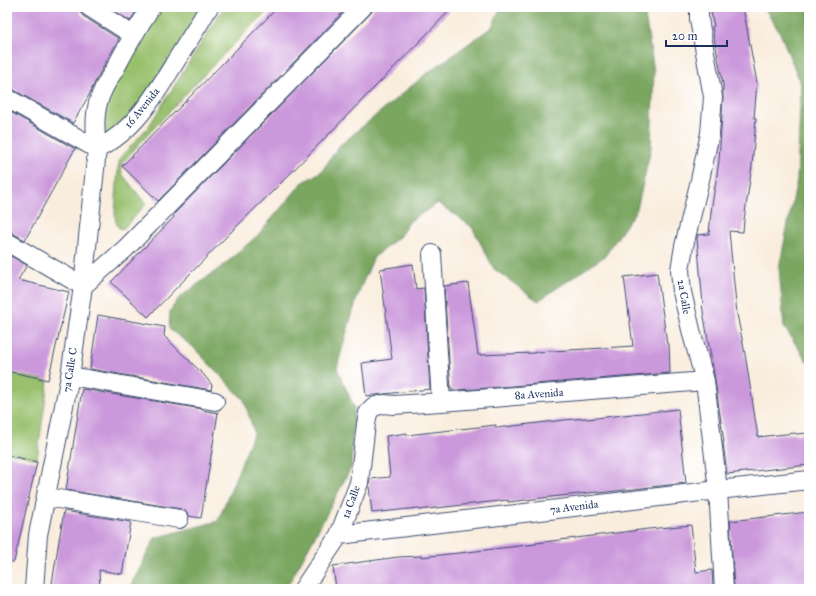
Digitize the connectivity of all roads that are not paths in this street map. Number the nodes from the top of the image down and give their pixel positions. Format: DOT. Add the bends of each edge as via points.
graph roads {
  1 [pos="89,7"];
  2 [pos="151,7"];
  3 [pos="210,7"];
  4 [pos="363,7"];
  5 [pos="699,7"];
  6 [pos="133,35"];
  7 [pos="7,98"];
  8 [pos="97,149"];
  9 [pos="7,242"];
  10 [pos="432,254"];
  11 [pos="83,286"];
  12 [pos="70,376"];
  13 [pos="705,381"];
  14 [pos="215,401"];
  15 [pos="441,402"];
  16 [pos="373,407"];
  17 [pos="809,480"];
  18 [pos="718,490"];
  19 [pos="46,497"];
  20 [pos="179,519"];
  21 [pos="339,535"];
  22 [pos="34,589"];
  23 [pos="304,589"];
  24 [pos="724,589"];
  1 -- 6 [label="street"];
  2 -- 6 [label="street"];
  3 -- 8 [label="street, 16 Avenida" via="153,98 124,131"];
  4 -- 11 [label="street" via="125,249"];
  5 -- 13 [label="street, 2a Calle" via="713,97 710,133 680,270 682,292"];
  6 -- 8 [label="street" via="98,101 95,134"];
  7 -- 8 [label="street"];
  8 -- 11 [label="street, 7a Calle C"];
  9 -- 11 [label="street"];
  10 -- 15 [label="street"];
  11 -- 12 [label="street, 7a Calle C"];
  12 -- 14 [label="street"];
  12 -- 19 [label="street, 7a Calle C"];
  13 -- 15 [label="street, 8a Avenida"];
  13 -- 18 [label="street, 2a Calle"];
  15 -- 16 [label="street, 8a Avenida" via="384,404"];
  16 -- 21 [label="street, 1a Calle" via="368,413 358,484"];
  17 -- 18 [label="street, 7a Avenida"];
  18 -- 21 [label="street, 7a Avenida"];
  18 -- 24 [label="street, 2a Calle"];
  19 -- 20 [label="street"];
  19 -- 22 [label="street, 7a Calle C" via="38,535"];
  21 -- 23 [label="street, 1a Calle"];
}
